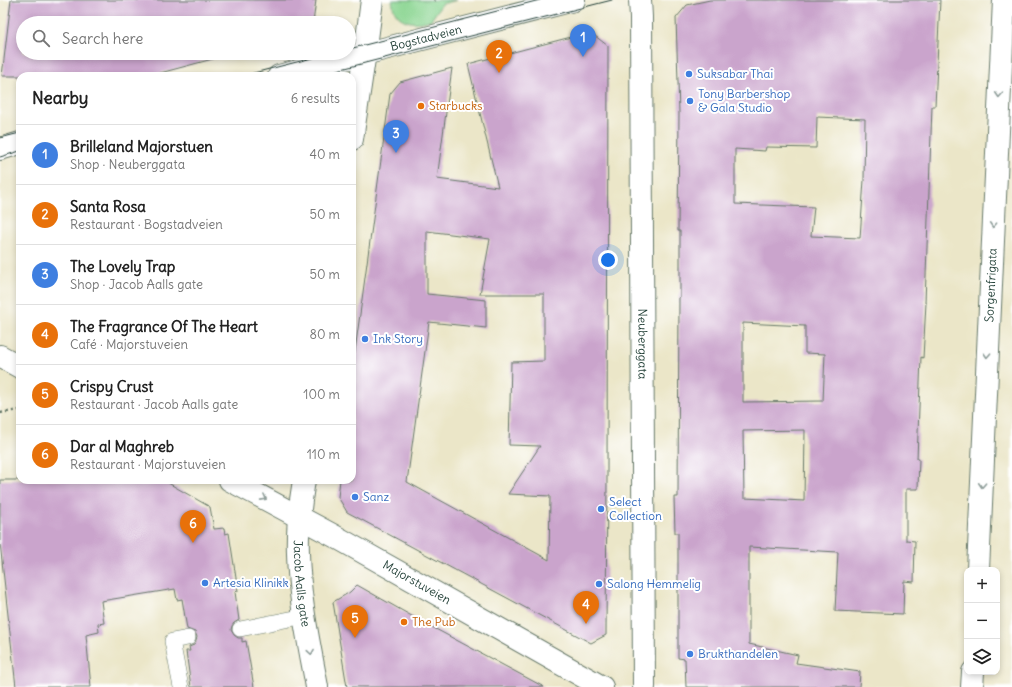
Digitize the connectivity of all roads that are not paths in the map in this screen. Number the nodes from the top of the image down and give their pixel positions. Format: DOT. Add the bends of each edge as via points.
graph roads {
  1 [pos="372,0"];
  2 [pos="574,0"];
  3 [pos="640,0"];
  4 [pos="1004,0"];
  5 [pos="364,54"];
  6 [pos="356,56"];
  7 [pos="341,60"];
  8 [pos="294,72"];
  9 [pos="356,111"];
  10 [pos="16,144"];
  11 [pos="0,148"];
  12 [pos="0,356"];
  13 [pos="16,365"];
  14 [pos="238,484"];
  15 [pos="303,484"];
  16 [pos="299,516"];
  17 [pos="978,567"];
  18 [pos="305,616"];
  19 [pos="240,629"];
  20 [pos="188,638"];
  21 [pos="973,675"];
  22 [pos="181,687"];
  23 [pos="317,687"];
  24 [pos="602,687"];
  25 [pos="644,687"];
  26 [pos="972,687"];
  1 -- 5 [label="street"];
  2 -- 5 [label="street, Bogstadveien"];
  3 -- 25 [label="street, Neuberggata"];
  4 -- 17 [label="street, Sorgenfrigata, one-way"];
  5 -- 6 [label="street, Bogstadveien"];
  5 -- 9 [label="street"];
  7 -- 8 [label="street, Bogstadveien"];
  10 -- 11 [label="street"];
  12 -- 13 [label="street"];
  14 -- 16 [label="street, Majorstuveien, one-way"];
  15 -- 16 [label="street, Jacob Aalls gate"];
  16 -- 18 [label="street, Jacob Aalls gate" via="299,579"];
  16 -- 24 [label="street, Majorstuveien"];
  18 -- 19 [label="lane"];
  18 -- 23 [label="street, Jacob Aalls gate, one-way"];
  20 -- 22 [label="lane" via="172,641"];
  21 -- 26 [label="street"];
}
